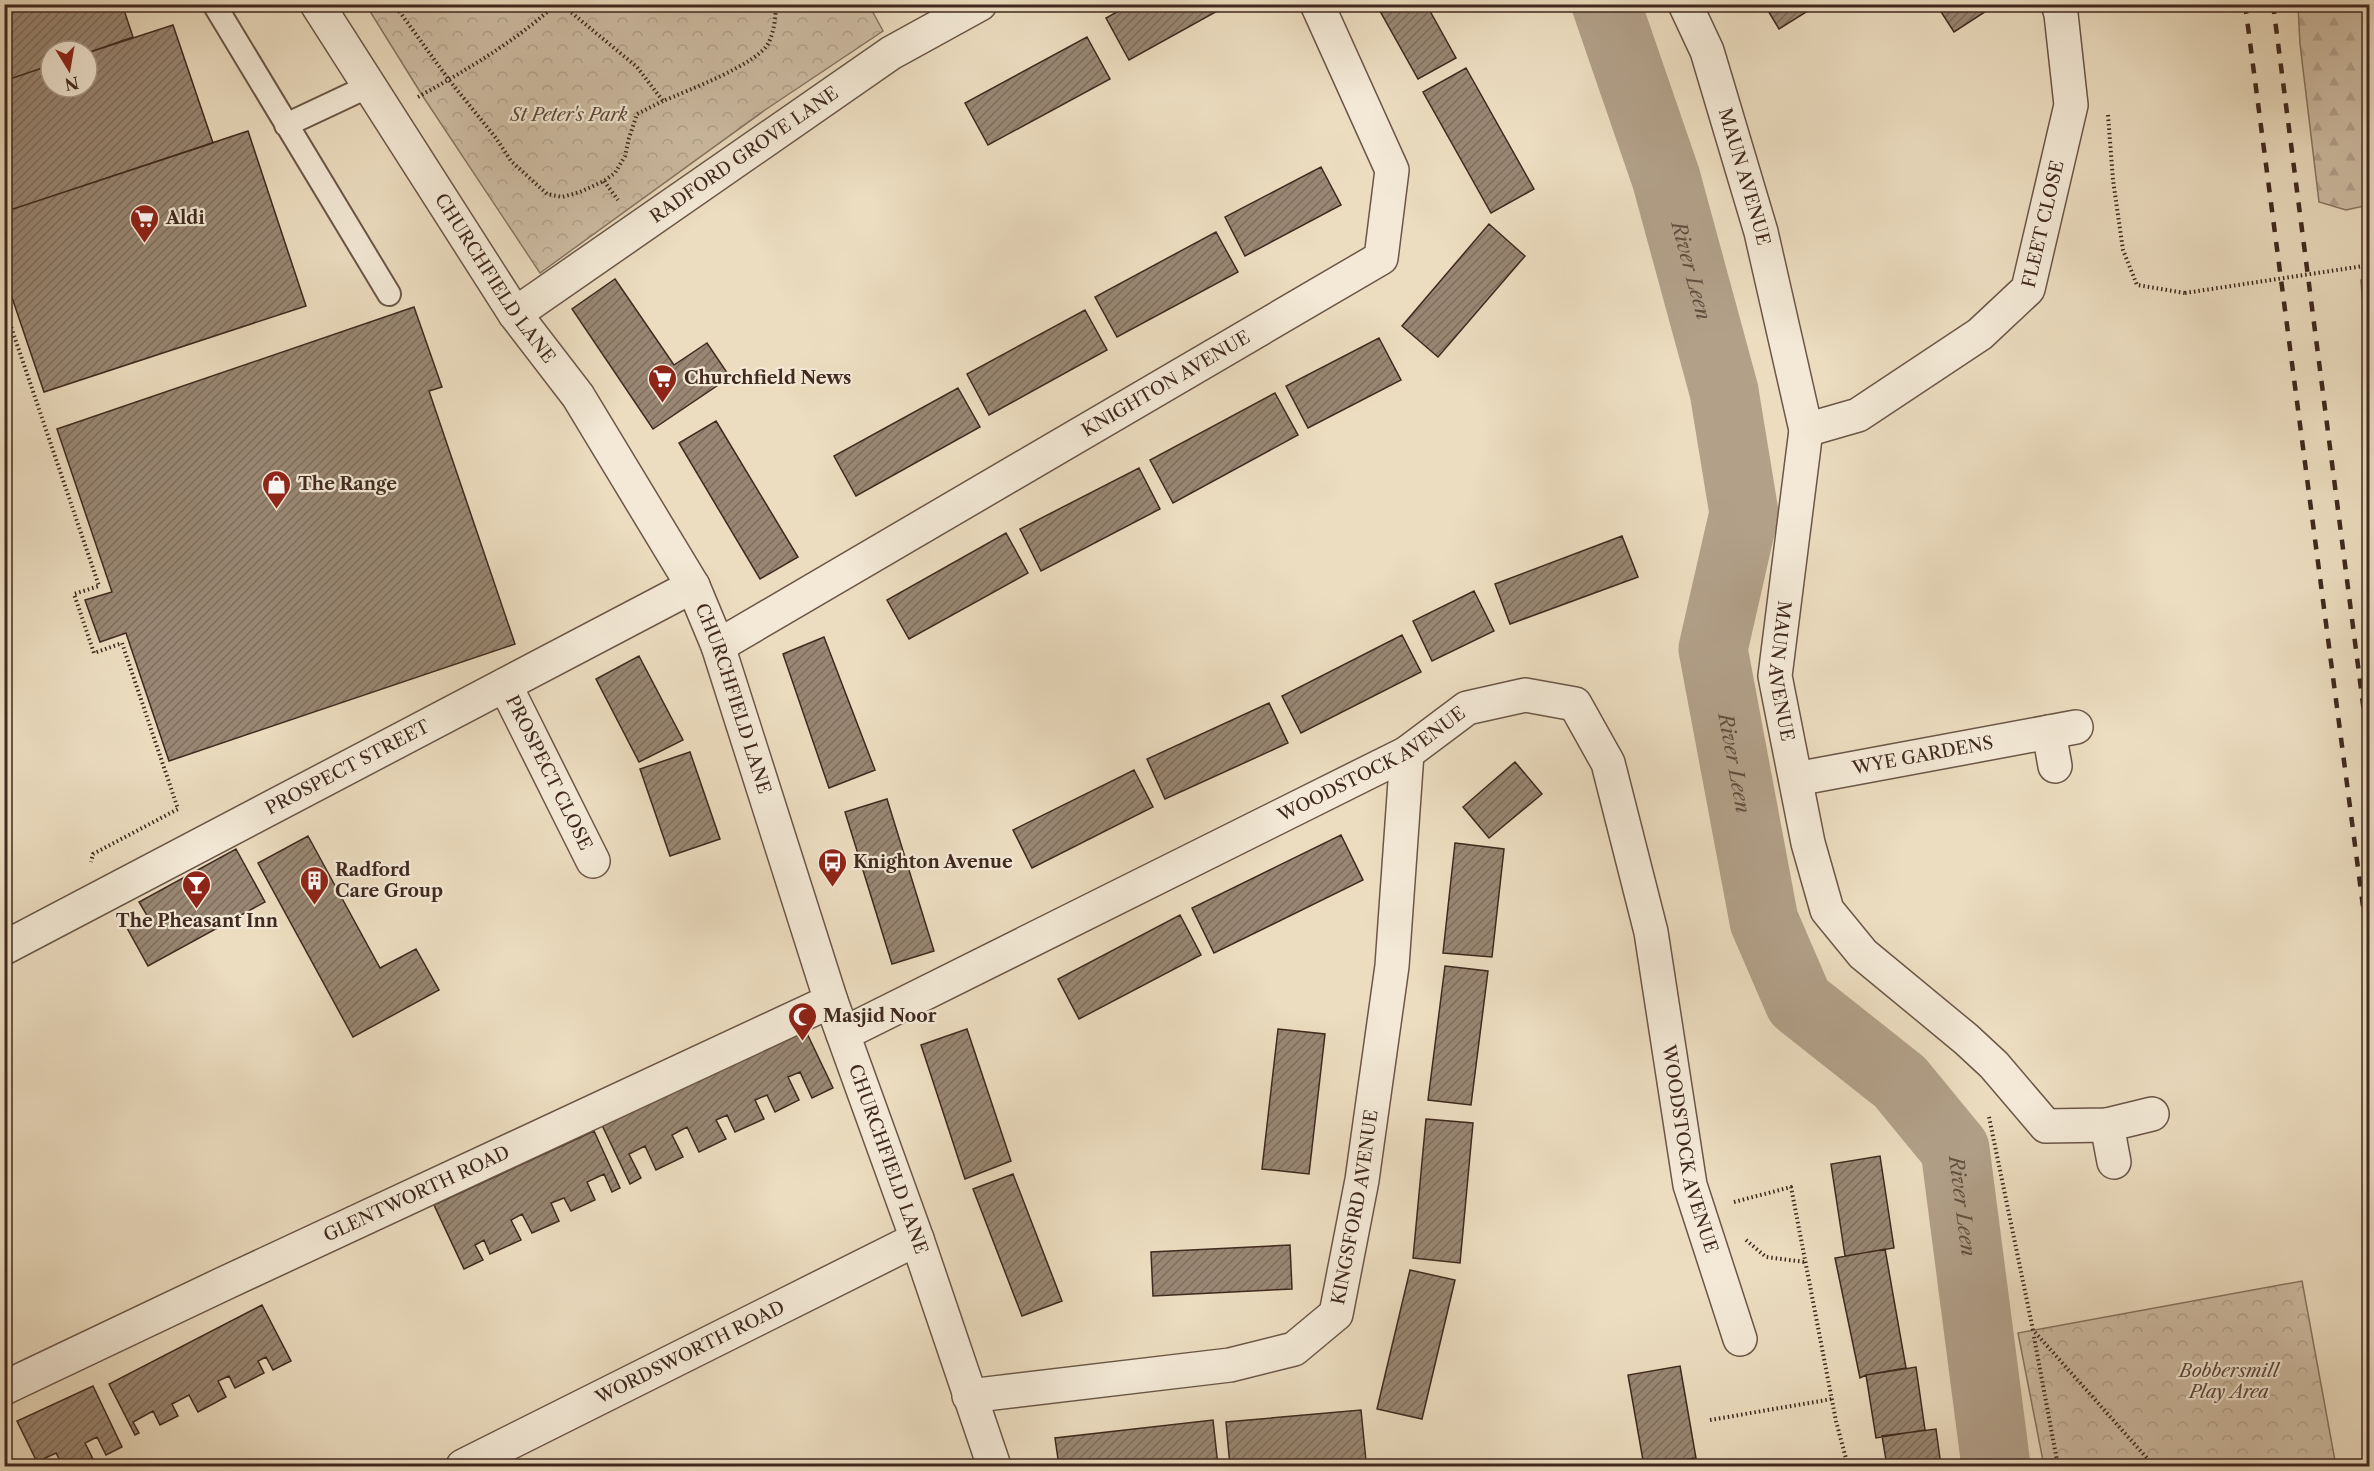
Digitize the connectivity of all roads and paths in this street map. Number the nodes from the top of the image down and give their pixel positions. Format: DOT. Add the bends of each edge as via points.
graph roads {
  1 [pos="214,4"];
  2 [pos="317,4"];
  3 [pos="394,4"];
  4 [pos="556,4"];
  5 [pos="561,4"];
  6 [pos="776,4"];
  7 [pos="980,4"];
  8 [pos="1317,4"];
  9 [pos="1685,4"];
  10 [pos="2058,4"];
  11 [pos="449,80"];
  12 [pos="369,86"];
  13 [pos="422,94"];
  14 [pos="663,101"];
  15 [pos="2107,104"];
  16 [pos="286,125"];
  17 [pos="2370,265"];
  18 [pos="389,294"];
  19 [pos="4,306"];
  20 [pos="516,314"];
  21 [pos="1806,430"];
  22 [pos="693,586"];
  23 [pos="718,646"];
  24 [pos="504,685"];
  25 [pos="1407,753"];
  26 [pos="2055,766"];
  27 [pos="1796,778"];
  28 [pos="178,809"];
  29 [pos="593,861"];
  30 [pos="4,948"];
  31 [pos="831,1001"];
  32 [pos="843,1034"];
  33 [pos="1994,1065"];
  34 [pos="2152,1114"];
  35 [pos="2108,1125"];
  36 [pos="2114,1162"];
  37 [pos="1698,1210"];
  38 [pos="1744,1238"];
  39 [pos="917,1239"];
  40 [pos="1805,1262"];
  41 [pos="2034,1337"];
  42 [pos="1740,1339"];
  43 [pos="4,1388"];
  44 [pos="969,1396"];
  45 [pos="1832,1399"];
  46 [pos="1710,1420"];
  47 [pos="463,1467"];
  48 [pos="994,1467"];
  49 [pos="1848,1467"];
  50 [pos="2058,1467"];
  51 [pos="2154,1467"];
  1 -- 16 [label="lane"];
  2 -- 12 [label="street, CHURCHFIELD LANE"];
  3 -- 11 [label="path"];
  4 -- 11 [label="path" via="519,35"];
  5 -- 14 [label="path" via="636,67"];
  6 -- 14 [label="path" via="769,43 754,57"];
  7 -- 20 [label="street, RADFORD GROVE LANE" via="891,53"];
  8 -- 23 [label="street, KNIGHTON AVENUE" via="1392,170 1381,258"];
  9 -- 21 [label="street, MAUN AVENUE" via="1707,51 1761,232"];
  10 -- 21 [label="street, FLEET CLOSE" via="2071,105 2028,289 1980,334 1858,415"];
  11 -- 13 [label="path"];
  11 -- 14 [label="path" via="511,161 547,194 562,196 580,192 615,173 625,156 637,114"];
  12 -- 16 [label="lane"];
  12 -- 20 [label="street, CHURCHFIELD LANE"];
  15 -- 17 [label="path, bridge" via="2123,250 2137,285 2185,293"];
  16 -- 18 [label="lane"];
  19 -- 28 [label="path" via="99,586 74,594 94,653 122,643"];
  20 -- 22 [label="street, CHURCHFIELD LANE" via="578,396"];
  21 -- 27 [label="street, MAUN AVENUE" via="1775,676"];
  22 -- 23 [label="street, CHURCHFIELD LANE"];
  22 -- 24 [label="street, PROSPECT STREET"];
  23 -- 31 [label="street, CHURCHFIELD LANE"];
  24 -- 29 [label="street, PROSPECT CLOSE"];
  24 -- 30 [label="street, PROSPECT STREET"];
  25 -- 32 [label="street, WOODSTOCK AVENUE"];
  25 -- 37 [label="street, WOODSTOCK AVENUE" via="1467,708 1525,695 1575,704 1608,763 1651,932 1690,1185"];
  25 -- 44 [label="street, KINGSFORD AVENUE" via="1392,966 1362,1180 1336,1314 1294,1348 1230,1365"];
  26 -- 27 [label="street, WYE GARDENS" via="2062,729"];
  27 -- 33 [label="street, MAUN AVENUE" via="1808,843 1827,909 1863,954"];
  31 -- 32 [label="street, CHURCHFIELD LANE"];
  31 -- 43 [label="street, GLENTWORTH ROAD"];
  32 -- 39 [label="street, CHURCHFIELD LANE"];
  33 -- 35 [label="street, MAUN AVENUE" via="2046,1126"];
  33 -- 51 [label="path" via="1984,1088 2033,1330"];
  34 -- 35 [label="street, MAUN AVENUE"];
  35 -- 36 [label="street"];
  37 -- 40 [label="path" via="1791,1187"];
  37 -- 42 [label="street, WOODSTOCK AVENUE"];
  38 -- 40 [label="path" via="1766,1257"];
  39 -- 44 [label="street, CHURCHFIELD LANE"];
  39 -- 47 [label="street, WORDSWORTH ROAD"];
  40 -- 45 [label="path"];
  41 -- 50 [label="path"];
  44 -- 48 [label="street, CHURCHFIELD LANE"];
  45 -- 46 [label="path"];
  45 -- 49 [label="path"];
}
